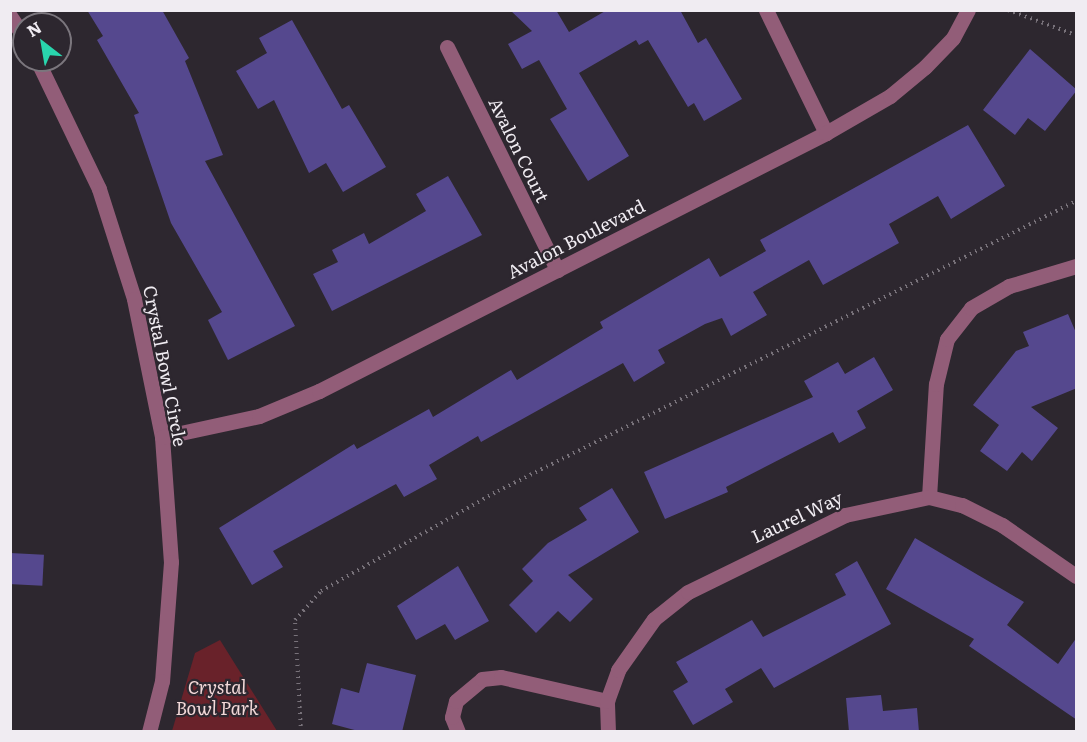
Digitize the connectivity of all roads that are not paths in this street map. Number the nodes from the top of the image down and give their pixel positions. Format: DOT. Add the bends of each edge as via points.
graph roads {
  1 [pos="766,10"];
  2 [pos="968,10"];
  3 [pos="447,47"];
  4 [pos="43,72"];
  5 [pos="826,133"];
  6 [pos="1077,267"];
  7 [pos="557,270"];
  8 [pos="162,437"];
  9 [pos="929,498"];
  10 [pos="1077,576"];
  11 [pos="607,701"];
  12 [pos="149,732"];
  13 [pos="458,732"];
  14 [pos="608,732"];
  1 -- 5 [label="street"];
  2 -- 5 [label="street, Avalon Boulevard" via="952,38 926,67 890,96"];
  3 -- 7 [label="street, Avalon Court"];
  4 -- 8 [label="street, Crystal Bowl Circle" via="99,189 134,299"];
  5 -- 7 [label="street, Avalon Boulevard"];
  6 -- 9 [label="street" via="1009,286 972,308 947,339 936,384"];
  7 -- 8 [label="street, Avalon Boulevard" via="319,391 259,416"];
  8 -- 12 [label="street, Crystal Bowl Circle" via="171,562 162,681"];
  9 -- 10 [label="street, Laurel Way" via="962,506 1002,525"];
  9 -- 11 [label="street, Laurel Way" via="844,515 688,592 654,620 633,645"];
  11 -- 13 [label="street" via="501,677 482,679 456,701 452,717"];
  11 -- 14 [label="street, Laurel Way"];
}
